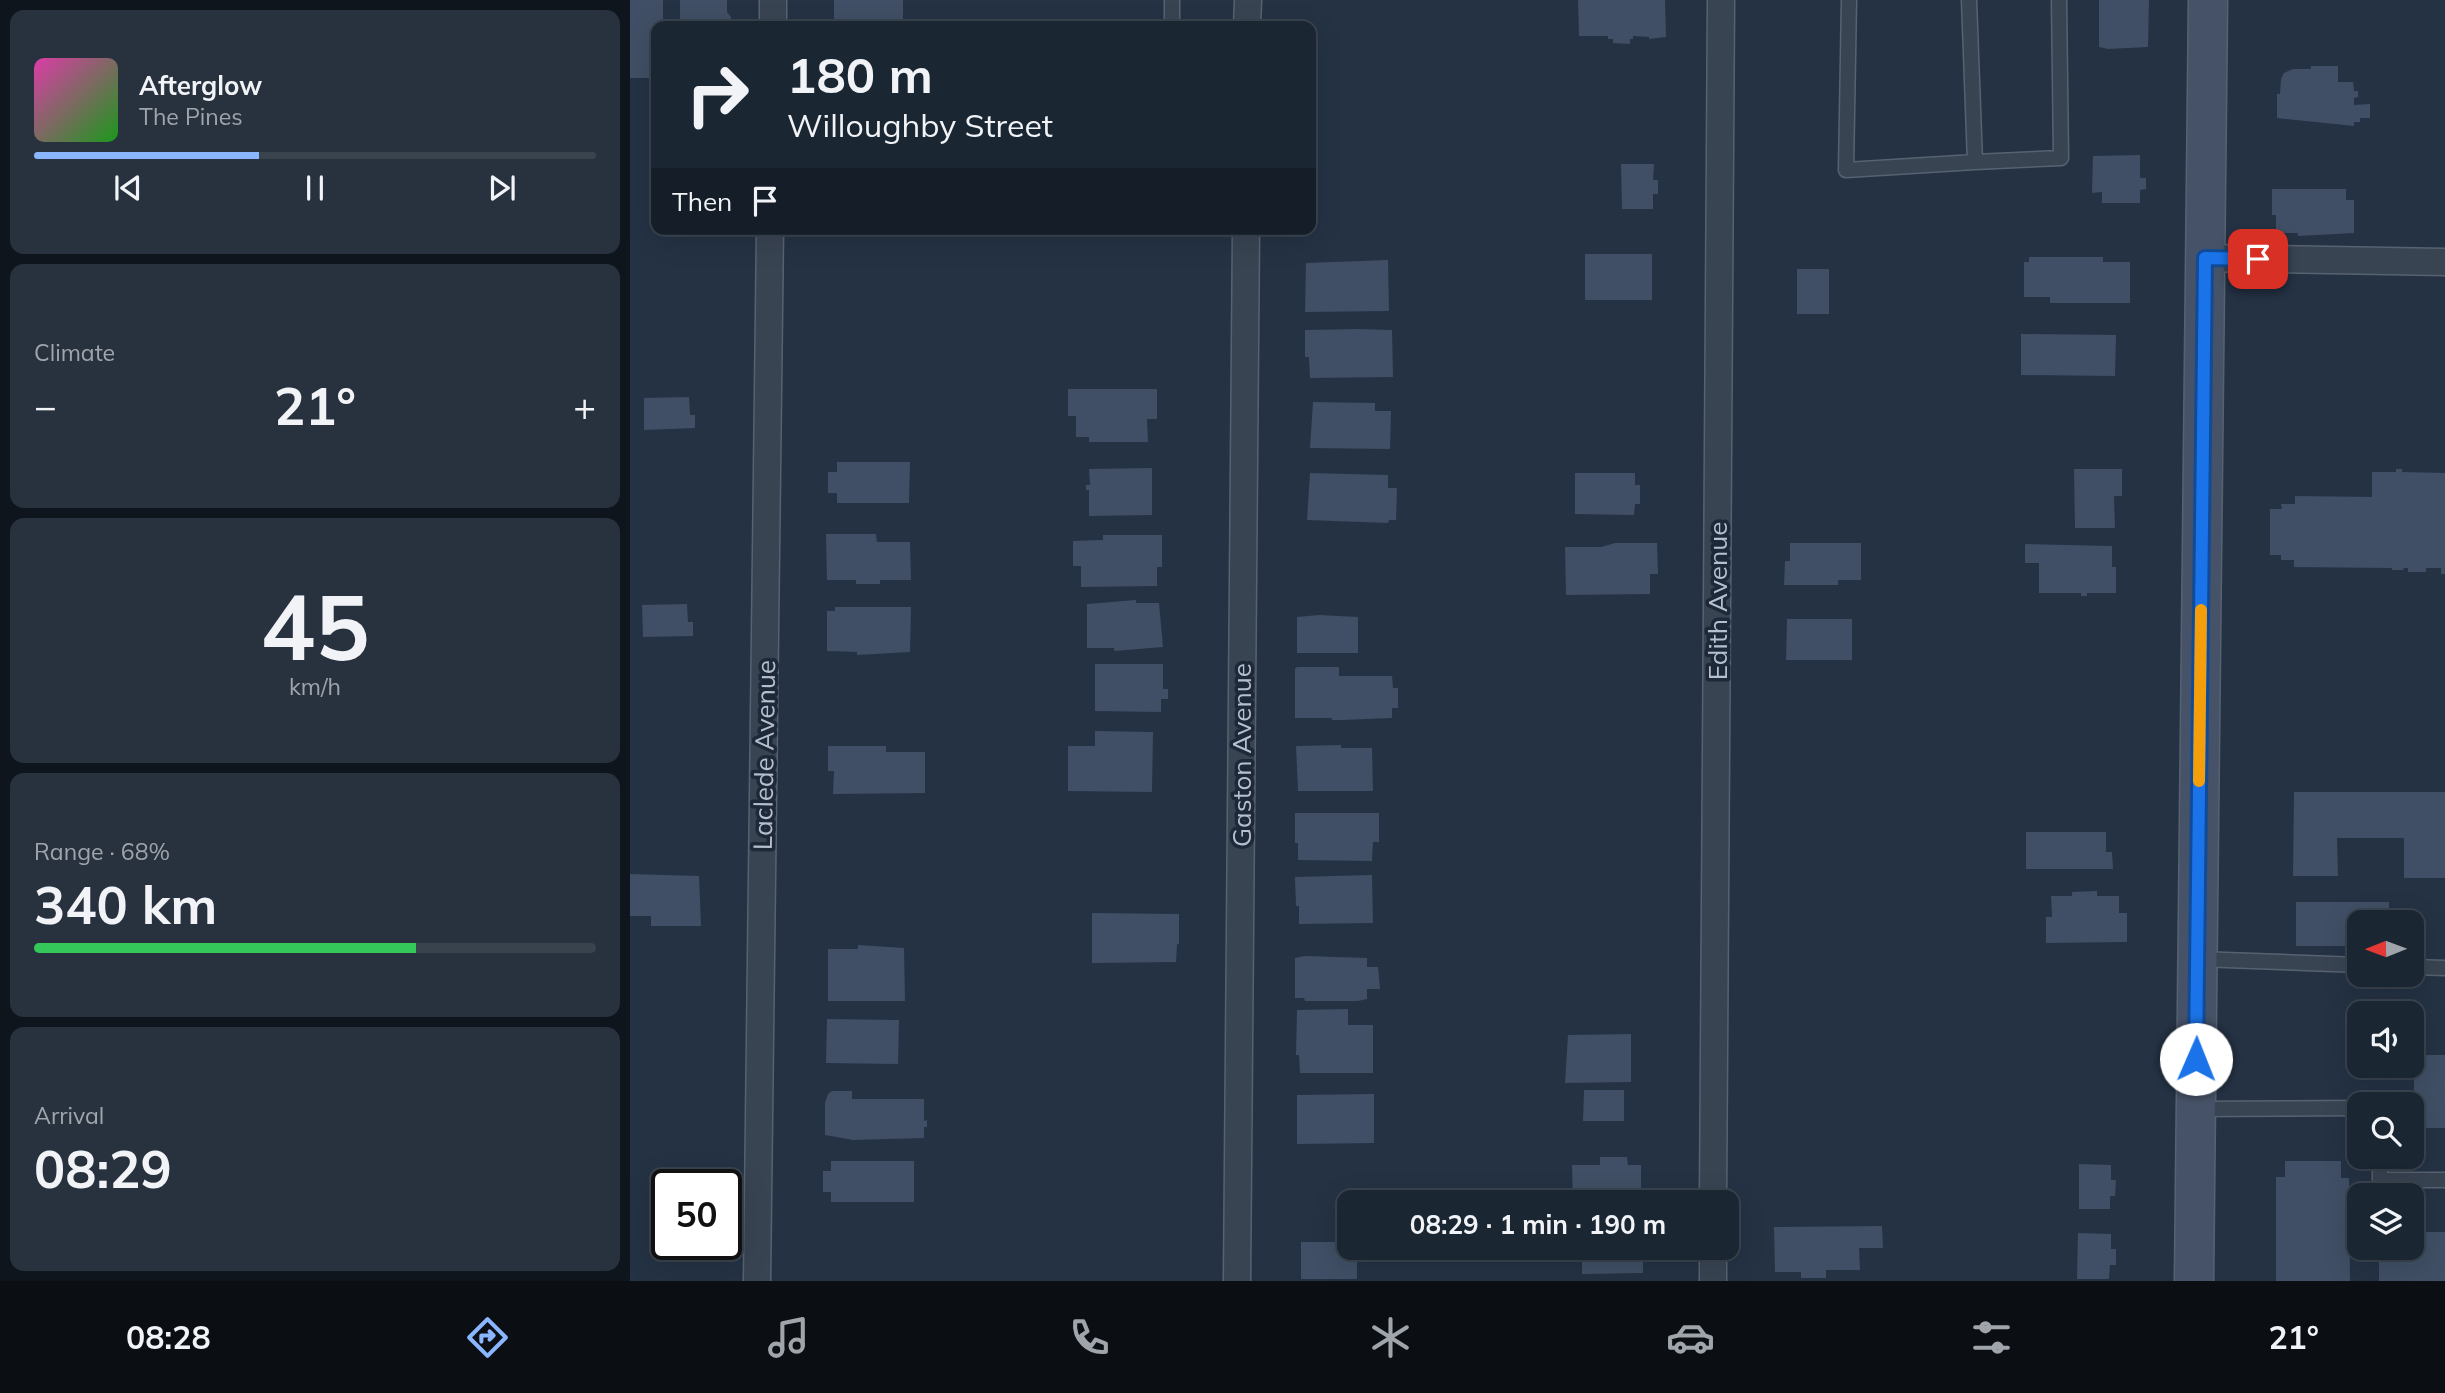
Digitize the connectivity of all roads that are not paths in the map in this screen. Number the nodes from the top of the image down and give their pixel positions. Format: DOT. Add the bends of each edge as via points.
graph roads {
  1 [pos="773,0"];
  2 [pos="1172,0"];
  3 [pos="1248,0"];
  4 [pos="1721,0"];
  5 [pos="1849,0"];
  6 [pos="1969,0"];
  7 [pos="2059,0"];
  8 [pos="2208,0"];
  9 [pos="773,21"];
  10 [pos="1172,21"];
  11 [pos="1247,21"];
  12 [pos="1975,162"];
  13 [pos="770,235"];
  14 [pos="1245,235"];
  15 [pos="2205,258"];
  16 [pos="2445,262"];
  17 [pos="2197,959"];
  18 [pos="2347,965"];
  19 [pos="2424,967"];
  20 [pos="2445,968"];
  21 [pos="2347,1108"];
  22 [pos="2195,1109"];
  23 [pos="2380,1169"];
  24 [pos="2445,1180"];
  25 [pos="1713,1190"];
  26 [pos="1713,1260"];
  27 [pos="757,1281"];
  28 [pos="1237,1281"];
  29 [pos="1713,1281"];
  30 [pos="2194,1281"];
  1 -- 9 [label="street"];
  2 -- 10 [label="lane"];
  3 -- 11 [label="street"];
  4 -- 25 [label="street, Edith Avenue"];
  5 -- 12 [label="lane" via="1846,170"];
  6 -- 12 [label="lane"];
  7 -- 12 [label="lane" via="2061,158"];
  8 -- 15 [label="main road"];
  13 -- 27 [label="street, Laclede Avenue"];
  14 -- 28 [label="street, Gaston Avenue"];
  15 -- 16 [label="street"];
  15 -- 17 [label="main road"];
  17 -- 18 [label="lane"];
  17 -- 22 [label="main road"];
  19 -- 20 [label="lane"];
  21 -- 22 [label="lane"];
  22 -- 30 [label="main road"];
  23 -- 24 [label="lane" via="2380,1180"];
  26 -- 29 [label="street"];
}
